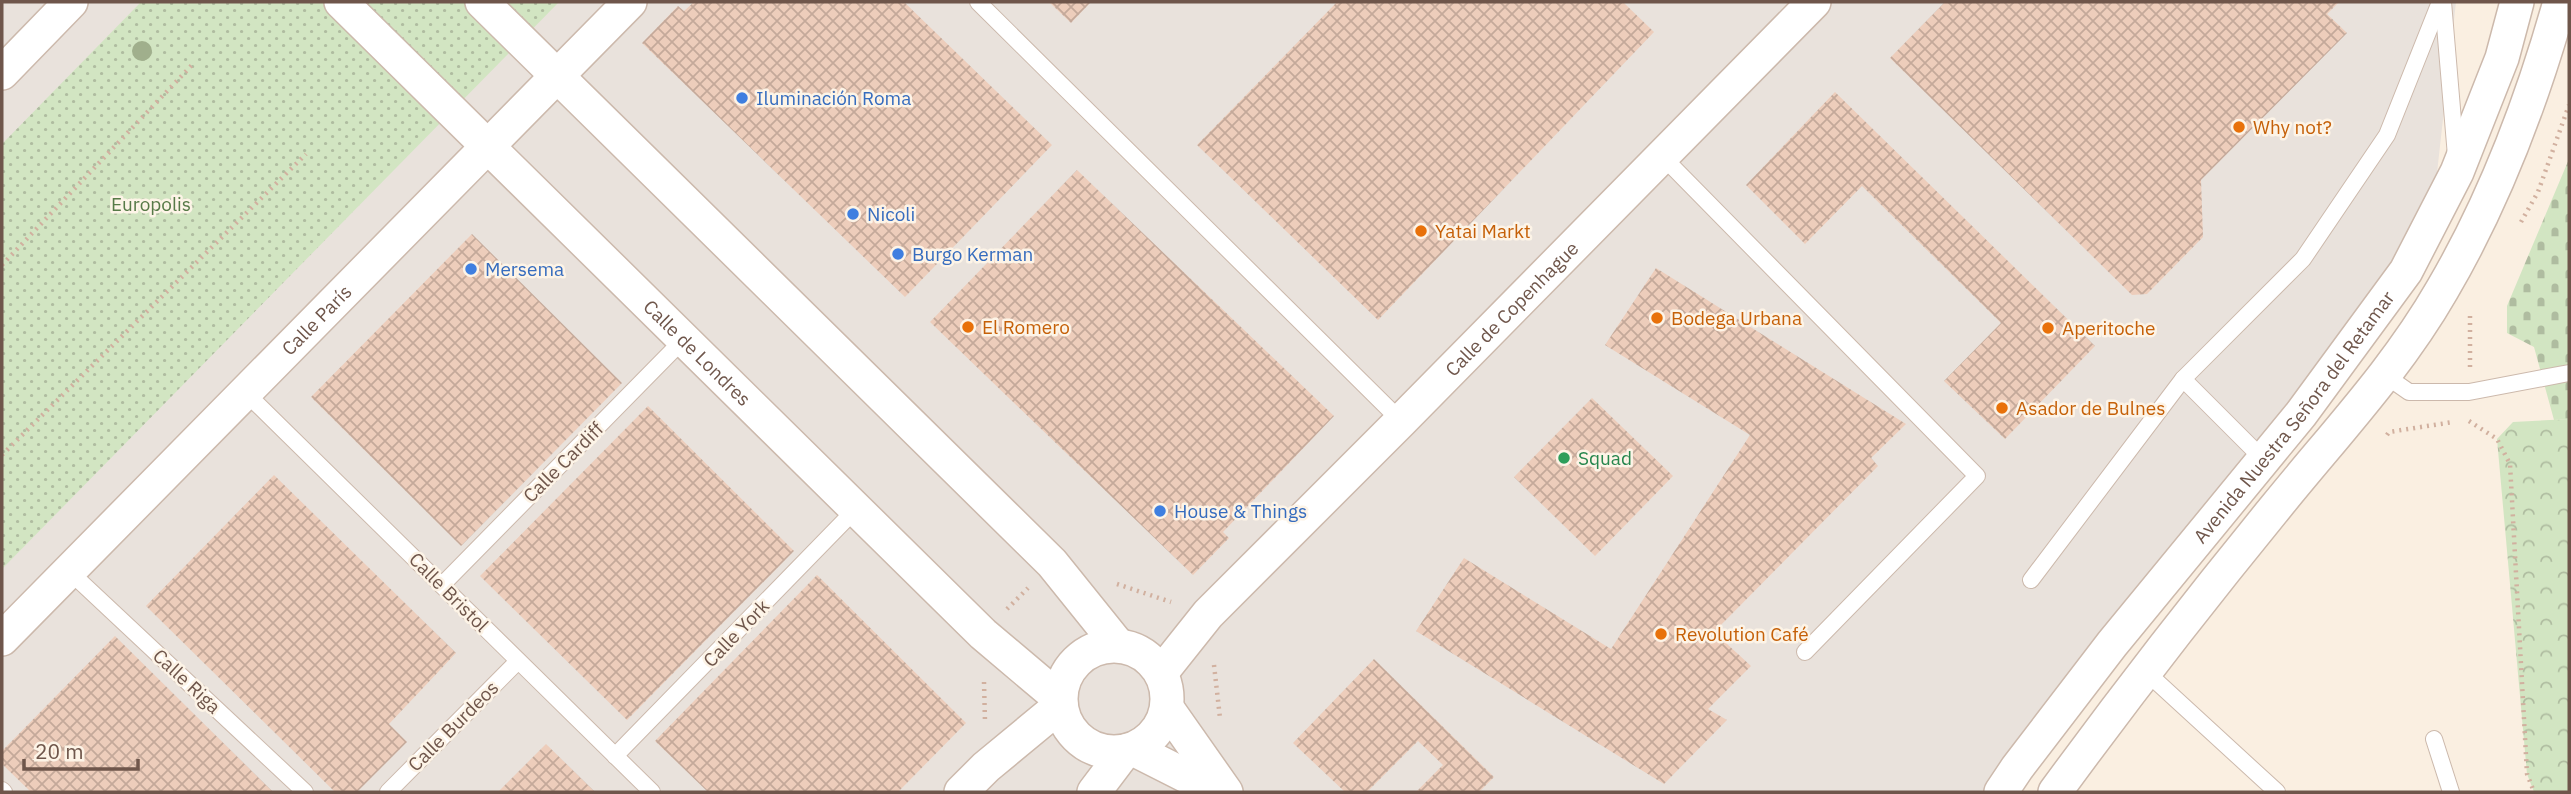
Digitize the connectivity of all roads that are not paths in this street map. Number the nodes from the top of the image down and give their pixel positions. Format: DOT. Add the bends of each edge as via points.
graph roads {
  1 [pos="71,2"];
  2 [pos="341,2"];
  3 [pos="482,2"];
  4 [pos="630,2"];
  5 [pos="978,2"];
  6 [pos="1814,2"];
  7 [pos="2441,2"];
  8 [pos="2516,2"];
  9 [pos="2560,2"];
  10 [pos="2,73"];
  11 [pos="557,76"];
  12 [pos="488,146"];
  13 [pos="1662,156"];
  14 [pos="2457,172"];
  15 [pos="684,339"];
  16 [pos="2569,373"];
  17 [pos="2385,376"];
  18 [pos="2183,379"];
  19 [pos="245,392"];
  20 [pos="1401,421"];
  21 [pos="2264,460"];
  22 [pos="856,509"];
  23 [pos="69,570"];
  24 [pos="2031,580"];
  25 [pos="442,585"];
  26 [pos="1208,614"];
  27 [pos="2,639"];
  28 [pos="1127,647"];
  29 [pos="1805,652"];
  30 [pos="518,661"];
  31 [pos="2144,670"];
  32 [pos="1161,673"];
  33 [pos="1061,702"];
  34 [pos="1167,708"];
  35 [pos="2434,739"];
  36 [pos="1129,750"];
  37 [pos="615,756"];
  38 [pos="305,792"];
  39 [pos="388,792"];
  40 [pos="652,792"];
  41 [pos="961,792"];
  42 [pos="1094,792"];
  43 [pos="1218,792"];
  44 [pos="1226,792"];
  45 [pos="2001,792"];
  46 [pos="2055,792"];
  47 [pos="2277,792"];
  48 [pos="2451,792"];
  1 -- 10 [label="street"];
  2 -- 12 [label="street, Calle de Londres"];
  3 -- 11 [label="street"];
  4 -- 11 [label="street, Calle París"];
  5 -- 20 [label="lane"];
  6 -- 13 [label="street, Calle de Copenhague"];
  7 -- 14 [label="lane"];
  7 -- 18 [label="lane" via="2387,135 2311,248"];
  8 -- 14 [label="street, Avenida Nuestra Señora del Retamar" via="2502,58"];
  9 -- 17 [label="street, Avenida Nuestra Señora del Retamar" via="2541,70 2493,190 2442,290"];
  11 -- 12 [label="street, Calle París"];
  11 -- 28 [label="street" via="1052,563"];
  12 -- 15 [label="street, Calle de Londres"];
  12 -- 19 [label="street, Calle París"];
  13 -- 20 [label="street, Calle de Copenhague"];
  13 -- 29 [label="lane" via="1977,476"];
  14 -- 21 [label="street, Avenida Nuestra Señora del Retamar" via="2406,271"];
  15 -- 22 [label="street, Calle de Londres"];
  15 -- 25 [label="lane, Calle Cardiff"];
  16 -- 17 [label="lane" via="2469,392 2409,392"];
  17 -- 31 [label="street, Avenida Nuestra Señora del Retamar"];
  18 -- 21 [label="lane"];
  18 -- 24 [label="lane"];
  19 -- 23 [label="street, Calle París"];
  19 -- 25 [label="lane, Calle Bristol"];
  20 -- 26 [label="street, Calle de Copenhague"];
  21 -- 45 [label="street, Avenida Nuestra Señora del Retamar" via="2112,644"];
  22 -- 33 [label="street, Calle de Londres"];
  22 -- 37 [label="lane, Calle York"];
  23 -- 27 [label="street, Calle París"];
  23 -- 38 [label="lane, Calle Riga"];
  25 -- 30 [label="lane, Calle Bristol"];
  26 -- 28 [label="street, Calle de Copenhague"];
  26 -- 32 [label="street, Calle de Copenhague"];
  28 -- 32 [label="street" via="1150,659"];
  28 -- 33 [label="street" via="1096,648 1077,660 1065,678"];
  30 -- 37 [label="lane, Calle Bristol"];
  30 -- 39 [label="lane, Calle Burdeos"];
  31 -- 46 [label="street, Avenida Nuestra Señora del Retamar"];
  31 -- 47 [label="lane"];
  32 -- 34 [label="street"];
  33 -- 36 [label="street" via="1066,722 1090,747 1107,752"];
  33 -- 41 [label="street"];
  34 -- 36 [label="street" via="1149,740"];
  34 -- 44 [label="street"];
  35 -- 48 [label="lane"];
  36 -- 42 [label="street"];
  36 -- 43 [label="street"];
  37 -- 40 [label="lane, Calle Bristol"];
}
